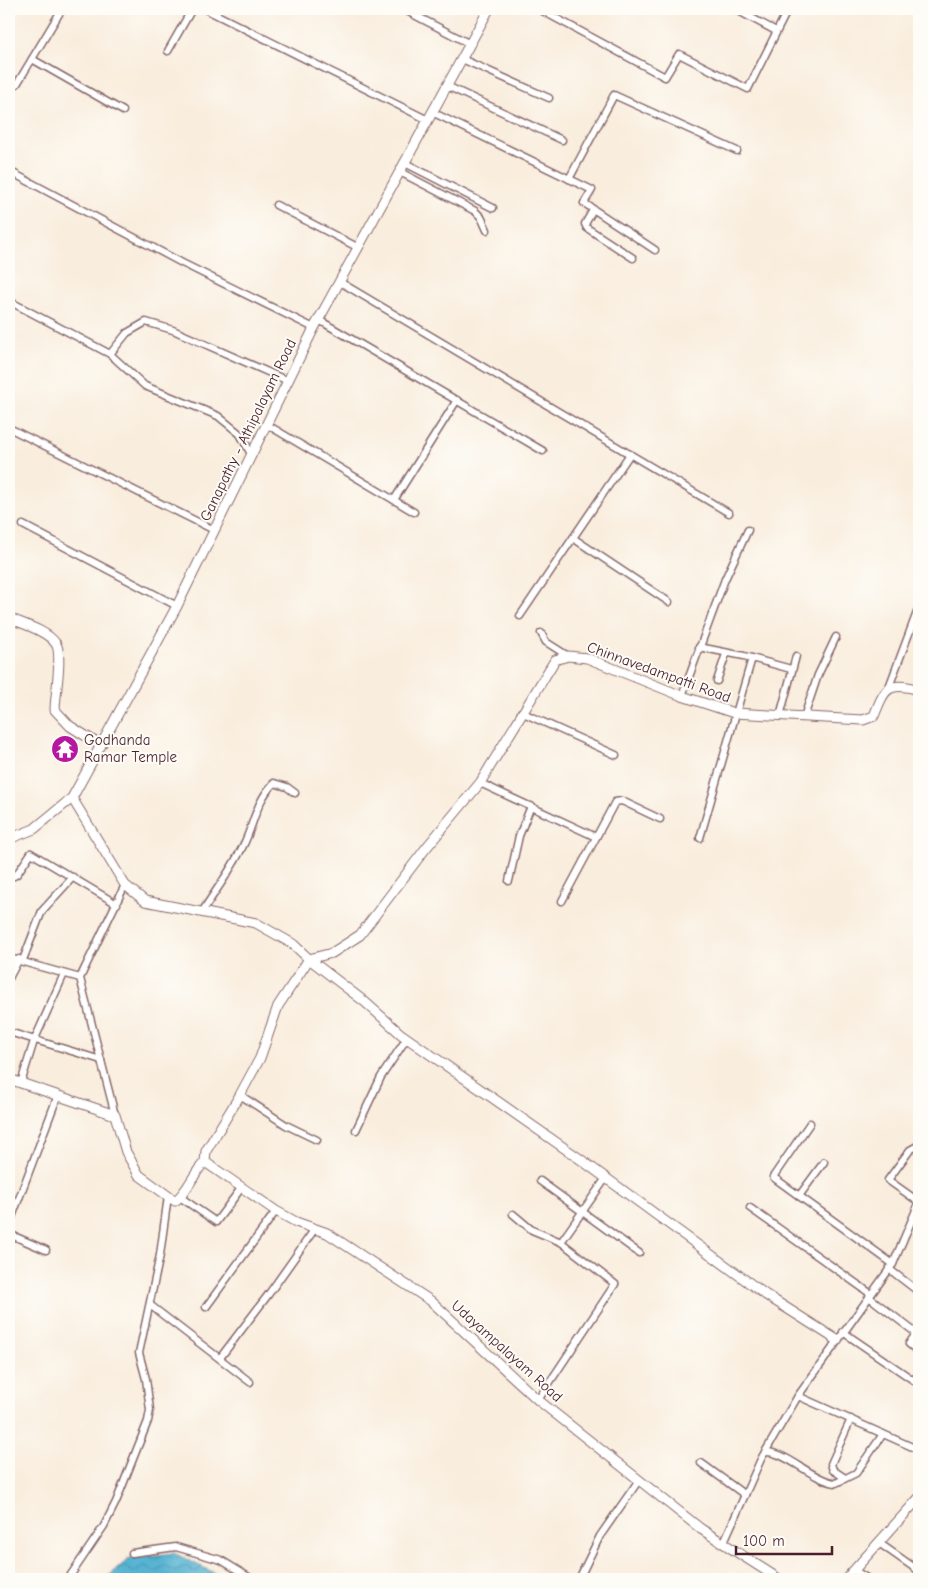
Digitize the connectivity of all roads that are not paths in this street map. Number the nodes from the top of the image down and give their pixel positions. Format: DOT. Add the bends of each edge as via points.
graph roads {
  1 [pos="62,9"];
  2 [pos="192,9"];
  3 [pos="205,9"];
  4 [pos="403,9"];
  5 [pos="489,9"];
  6 [pos="539,9"];
  7 [pos="735,9"];
  8 [pos="788,9"];
  9 [pos="776,30"];
  10 [pos="470,44"];
  11 [pos="168,51"];
  12 [pos="462,59"];
  13 [pos="32,60"];
  14 [pos="17,84"];
  15 [pos="447,86"];
  16 [pos="549,98"];
  17 [pos="123,111"];
  18 [pos="430,116"];
  19 [pos="562,140"];
  20 [pos="737,151"];
  21 [pos="405,163"];
  22 [pos="9,171"];
  23 [pos="400,172"];
  24 [pos="569,179"];
  25 [pos="276,206"];
  26 [pos="493,208"];
  27 [pos="593,210"];
  28 [pos="487,230"];
  29 [pos="359,248"];
  30 [pos="655,250"];
  31 [pos="633,258"];
  32 [pos="340,282"];
  33 [pos="9,301"];
  34 [pos="317,324"];
  35 [pos="110,354"];
  36 [pos="288,381"];
  37 [pos="457,400"];
  38 [pos="266,424"];
  39 [pos="9,428"];
  40 [pos="543,451"];
  41 [pos="251,454"];
  42 [pos="630,454"];
  43 [pos="394,500"];
  44 [pos="414,512"];
  45 [pos="729,513"];
  46 [pos="22,525"];
  47 [pos="214,530"];
  48 [pos="748,530"];
  49 [pos="573,538"];
  50 [pos="669,602"];
  51 [pos="176,606"];
  52 [pos="919,607"];
  53 [pos="520,616"];
  54 [pos="9,618"];
  55 [pos="541,633"];
  56 [pos="836,637"];
  57 [pos="699,647"];
  58 [pos="726,654"];
  59 [pos="568,656"];
  60 [pos="796,656"];
  61 [pos="752,658"];
  62 [pos="791,669"];
  63 [pos="717,681"];
  64 [pos="889,687"];
  65 [pos="919,690"];
  66 [pos="682,696"];
  67 [pos="521,712"];
  68 [pos="734,713"];
  69 [pos="780,716"];
  70 [pos="804,717"];
  71 [pos="100,745"];
  72 [pos="616,755"];
  73 [pos="480,782"];
  74 [pos="295,793"];
  75 [pos="72,798"];
  76 [pos="531,806"];
  77 [pos="660,819"];
  78 [pos="596,837"];
  79 [pos="9,838"];
  80 [pos="700,838"];
  81 [pos="9,875"];
  82 [pos="73,876"];
  83 [pos="509,881"];
  84 [pos="126,885"];
  85 [pos="562,901"];
  86 [pos="117,904"];
  87 [pos="202,912"];
  88 [pos="9,958"];
  89 [pos="21,960"];
  90 [pos="309,960"];
  91 [pos="64,974"];
  92 [pos="9,978"];
  93 [pos="80,978"];
  94 [pos="9,1032"];
  95 [pos="407,1038"];
  96 [pos="34,1041"];
  97 [pos="101,1060"];
  98 [pos="9,1079"];
  99 [pos="21,1083"];
  100 [pos="58,1095"];
  101 [pos="240,1096"];
  102 [pos="115,1115"];
  103 [pos="810,1123"];
  104 [pos="356,1130"];
  105 [pos="317,1140"];
  106 [pos="919,1145"];
  107 [pos="206,1162"];
  108 [pos="824,1162"];
  109 [pos="606,1178"];
  110 [pos="540,1181"];
  111 [pos="242,1187"];
  112 [pos="168,1196"];
  113 [pos="799,1196"];
  114 [pos="180,1197"];
  115 [pos="919,1202"];
  116 [pos="750,1208"];
  117 [pos="276,1211"];
  118 [pos="583,1212"];
  119 [pos="513,1214"];
  120 [pos="9,1224"];
  121 [pos="314,1230"];
  122 [pos="9,1234"];
  123 [pos="562,1242"];
  124 [pos="46,1250"];
  125 [pos="638,1253"];
  126 [pos="891,1266"];
  127 [pos="919,1292"];
  128 [pos="869,1296"];
  129 [pos="150,1305"];
  130 [pos="206,1307"];
  131 [pos="918,1331"];
  132 [pos="843,1332"];
  133 [pos="837,1340"];
  134 [pos="919,1352"];
  135 [pos="220,1358"];
  136 [pos="250,1382"];
  137 [pos="919,1384"];
  138 [pos="798,1396"];
  139 [pos="538,1400"];
  140 [pos="851,1419"];
  141 [pos="883,1434"];
  142 [pos="919,1450"];
  143 [pos="765,1452"];
  144 [pos="701,1464"];
  145 [pos="844,1478"];
  146 [pos="639,1480"];
  147 [pos="745,1494"];
  148 [pos="919,1498"];
  149 [pos="879,1543"];
  150 [pos="723,1544"];
  151 [pos="132,1553"];
  152 [pos="854,1570"];
  153 [pos="919,1571"];
  154 [pos="68,1579"];
  155 [pos="252,1579"];
  156 [pos="578,1579"];
  157 [pos="779,1579"];
  158 [pos="846,1579"];
  159 [pos="868,1579"];
  1 -- 13 [label="street"];
  2 -- 11 [label="street"];
  3 -- 18 [label="street"];
  4 -- 10 [label="street"];
  5 -- 10 [label="street, Ganapathy - Athipalayam Road"];
  6 -- 9 [label="street" via="665,77 679,54 748,89"];
  7 -- 9 [label="street"];
  8 -- 9 [label="street"];
  10 -- 12 [label="street, Ganapathy - Athipalayam Road"];
  12 -- 15 [label="street, Ganapathy - Athipalayam Road"];
  12 -- 16 [label="street"];
  13 -- 14 [label="street"];
  13 -- 17 [label="street"];
  15 -- 18 [label="street, Ganapathy - Athipalayam Road"];
  15 -- 19 [label="street"];
  18 -- 21 [label="street, Ganapathy - Athipalayam Road"];
  18 -- 24 [label="street"];
  20 -- 24 [label="street" via="614,96"];
  21 -- 23 [label="street, Ganapathy - Athipalayam Road"];
  21 -- 26 [label="street"];
  22 -- 34 [label="street" via="182,263"];
  23 -- 28 [label="street" via="475,211"];
  23 -- 29 [label="street, Ganapathy - Athipalayam Road"];
  24 -- 27 [label="street" via="592,190 584,203"];
  25 -- 29 [label="street"];
  27 -- 30 [label="street"];
  27 -- 31 [label="street" via="585,224 587,228"];
  29 -- 32 [label="street, Ganapathy - Athipalayam Road"];
  32 -- 34 [label="street, Ganapathy - Athipalayam Road"];
  32 -- 42 [label="street"];
  33 -- 35 [label="street"];
  34 -- 36 [label="street, Ganapathy - Athipalayam Road"];
  34 -- 37 [label="street"];
  35 -- 36 [label="street" via="127,333 146,322 173,330"];
  35 -- 41 [label="street" via="145,386 218,416 240,434"];
  36 -- 38 [label="street, Ganapathy - Athipalayam Road"];
  37 -- 40 [label="street"];
  37 -- 43 [label="street"];
  38 -- 41 [label="street, Ganapathy - Athipalayam Road"];
  38 -- 43 [label="street"];
  39 -- 47 [label="street"];
  41 -- 47 [label="street, Ganapathy - Athipalayam Road"];
  42 -- 45 [label="street"];
  42 -- 49 [label="street"];
  43 -- 44 [label="street"];
  46 -- 51 [label="street"];
  47 -- 51 [label="street, Ganapathy - Athipalayam Road"];
  48 -- 57 [label="street" via="724,579"];
  49 -- 50 [label="street"];
  49 -- 53 [label="street"];
  51 -- 71 [label="street, Ganapathy - Athipalayam Road"];
  52 -- 64 [label="street"];
  54 -- 71 [label="street" via="56,644 59,654 55,710 70,726"];
  55 -- 59 [label="street" via="546,642"];
  56 -- 70 [label="street" via="818,675"];
  57 -- 58 [label="street"];
  57 -- 66 [label="street"];
  58 -- 61 [label="street"];
  58 -- 63 [label="street"];
  59 -- 66 [label="street, Chinnavedampatti Road" via="587,658"];
  59 -- 67 [label="street, Chinnavedampatti Road" via="555,660"];
  60 -- 62 [label="street"];
  61 -- 62 [label="street"];
  61 -- 68 [label="street"];
  62 -- 69 [label="street"];
  64 -- 65 [label="street" via="900,685"];
  64 -- 70 [label="street, Chinnavedampatti Road" via="882,695 874,716 863,720"];
  66 -- 68 [label="street, Chinnavedampatti Road"];
  67 -- 72 [label="street"];
  67 -- 73 [label="street, Chinnavedampatti Road"];
  68 -- 69 [label="street, Chinnavedampatti Road"];
  68 -- 80 [label="street"];
  69 -- 70 [label="street, Chinnavedampatti Road"];
  71 -- 75 [label="street, Ganapathy - Athipalayam Road"];
  73 -- 76 [label="street"];
  73 -- 90 [label="street, Chinnavedampatti Road" via="360,935 332,953"];
  74 -- 87 [label="street" via="274,783 267,790 243,846"];
  75 -- 79 [label="street, Ganapathy - Athipalayam Road" via="34,829"];
  75 -- 84 [label="street"];
  76 -- 78 [label="street"];
  76 -- 83 [label="street"];
  77 -- 78 [label="street" via="618,800"];
  78 -- 85 [label="street"];
  81 -- 82 [label="street" via="17,874 31,853"];
  82 -- 86 [label="street"];
  82 -- 89 [label="street" via="42,911"];
  84 -- 86 [label="street"];
  84 -- 87 [label="street" via="145,901"];
  86 -- 93 [label="street"];
  87 -- 90 [label="street" via="256,923 293,944"];
  88 -- 89 [label="street"];
  89 -- 91 [label="street"];
  89 -- 92 [label="street"];
  90 -- 95 [label="street" via="345,985"];
  90 -- 101 [label="street" via="278,1006 260,1058"];
  91 -- 93 [label="street"];
  91 -- 96 [label="street"];
  93 -- 97 [label="street"];
  94 -- 96 [label="street"];
  95 -- 104 [label="street" via="381,1077"];
  95 -- 109 [label="street"];
  96 -- 97 [label="street"];
  96 -- 99 [label="street"];
  97 -- 102 [label="street"];
  98 -- 99 [label="street"];
  99 -- 100 [label="street"];
  100 -- 102 [label="street"];
  100 -- 120 [label="street"];
  101 -- 105 [label="street"];
  101 -- 107 [label="street" via="206,1151"];
  102 -- 112 [label="street" via="126,1152 139,1175"];
  103 -- 113 [label="street" via="773,1178"];
  106 -- 115 [label="street" via="910,1150 888,1180"];
  107 -- 111 [label="street, Udayampalayam Road"];
  107 -- 114 [label="street" via="198,1168"];
  108 -- 113 [label="street"];
  109 -- 118 [label="street"];
  109 -- 133 [label="street" via="766,1295"];
  110 -- 118 [label="street"];
  111 -- 114 [label="street" via="216,1222"];
  111 -- 117 [label="street, Udayampalayam Road"];
  112 -- 114 [label="street" via="175,1201"];
  112 -- 129 [label="street"];
  113 -- 126 [label="street"];
  115 -- 126 [label="street"];
  116 -- 128 [label="street"];
  117 -- 121 [label="street, Udayampalayam Road"];
  117 -- 130 [label="street"];
  118 -- 123 [label="street"];
  118 -- 125 [label="street"];
  119 -- 123 [label="street" via="532,1230"];
  121 -- 135 [label="street"];
  121 -- 139 [label="street, Udayampalayam Road" via="327,1234 431,1301"];
  122 -- 124 [label="street"];
  123 -- 139 [label="street" via="615,1284"];
  126 -- 127 [label="street"];
  126 -- 128 [label="street"];
  128 -- 131 [label="street"];
  128 -- 132 [label="street"];
  129 -- 135 [label="street"];
  129 -- 154 [label="street" via="139,1352 146,1379 150,1410 148,1421 104,1526"];
  131 -- 134 [label="street" via="909,1344"];
  132 -- 133 [label="street"];
  132 -- 137 [label="street"];
  133 -- 138 [label="street"];
  135 -- 136 [label="street"];
  138 -- 140 [label="street"];
  138 -- 143 [label="street"];
  139 -- 146 [label="street, Udayampalayam Road"];
  140 -- 141 [label="street"];
  140 -- 145 [label="street" via="831,1464 833,1470"];
  141 -- 142 [label="street"];
  141 -- 145 [label="street" via="856,1473"];
  143 -- 145 [label="street" via="776,1453 803,1470 832,1482"];
  143 -- 147 [label="street"];
  144 -- 147 [label="street"];
  146 -- 150 [label="street, Udayampalayam Road"];
  146 -- 156 [label="street" via="600,1536"];
  147 -- 150 [label="street"];
  148 -- 149 [label="street"];
  149 -- 152 [label="street"];
  149 -- 153 [label="street"];
  150 -- 157 [label="street, Udayampalayam Road"];
  151 -- 155 [label="street" via="176,1547 222,1560"];
  152 -- 158 [label="street"];
  152 -- 159 [label="street"];
}
